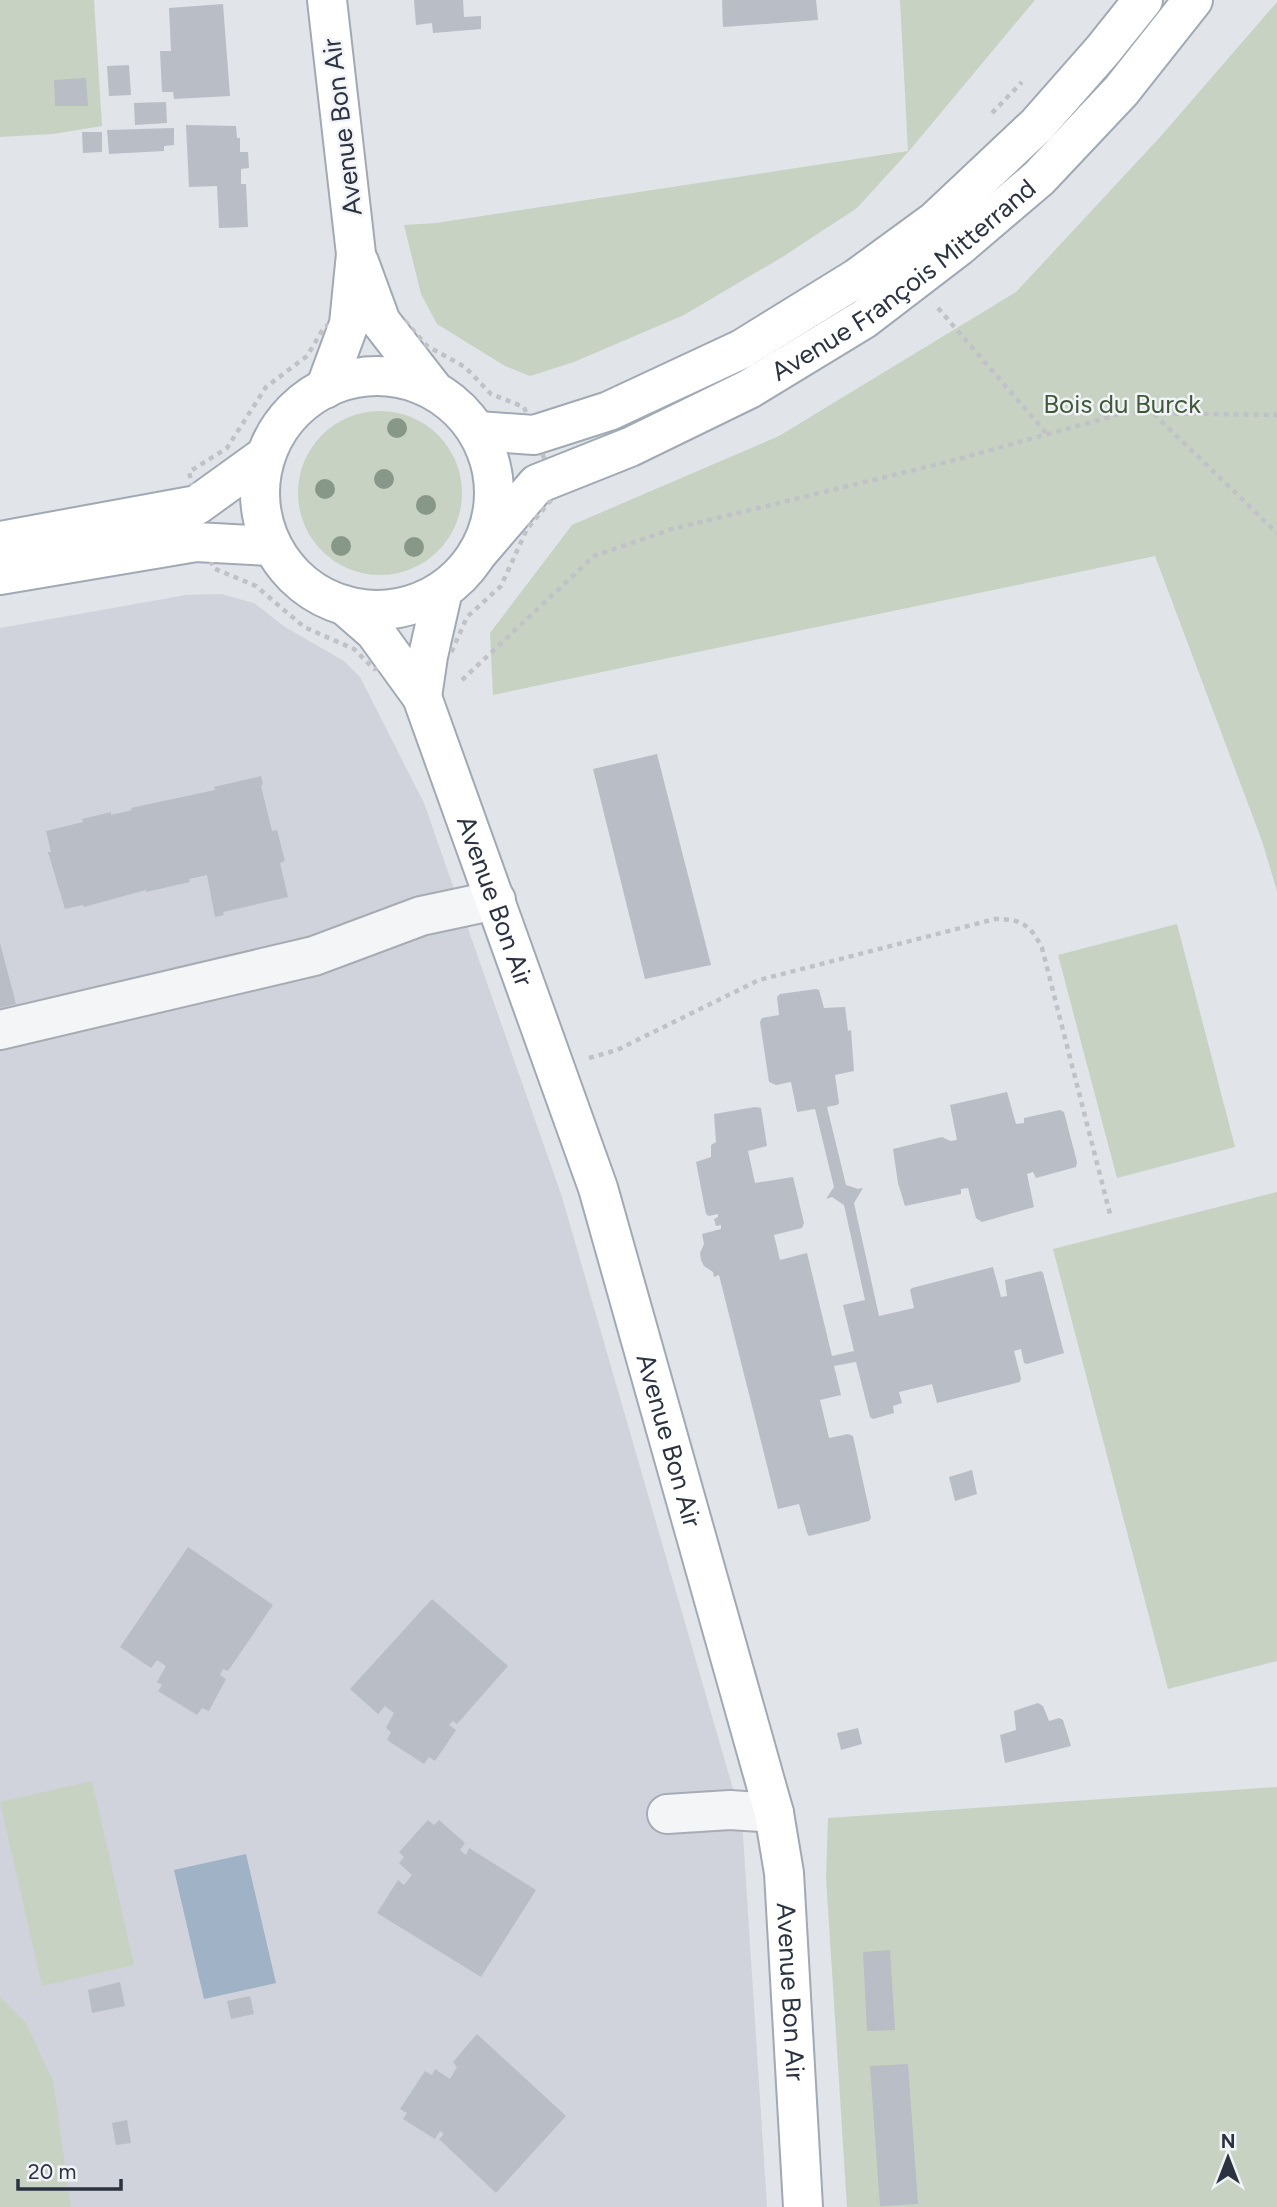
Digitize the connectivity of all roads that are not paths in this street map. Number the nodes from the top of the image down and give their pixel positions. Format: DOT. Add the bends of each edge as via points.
graph roads {
  1 [pos="327,0"];
  2 [pos="1143,0"];
  3 [pos="1193,0"];
  4 [pos="365,323"];
  5 [pos="325,389"];
  6 [pos="433,389"];
  7 [pos="478,431"];
  8 [pos="265,456"];
  9 [pos="0,541"];
  10 [pos="270,546"];
  11 [pos="477,554"];
  12 [pos="0,575"];
  13 [pos="443,590"];
  14 [pos="344,605"];
  15 [pos="395,668"];
  16 [pos="496,900"];
  17 [pos="0,1030"];
  18 [pos="774,1813"];
  19 [pos="667,1814"];
  20 [pos="803,2207"];
  1 -- 4 [label="main road, Avenue Bon Air"];
  2 -- 7 [label="main road, Avenue François Mitterrand" via="1037,125 935,221 857,278 742,349 610,411 532,415"];
  3 -- 11 [label="main road, Avenue François Mitterrand" via="1121,90 1039,178 958,247 864,319 749,389 630,447 537,484"];
  4 -- 5 [label="main road"];
  4 -- 6 [label="main road, Avenue Bon Air"];
  5 -- 6 [label="main road" via="373,375"];
  5 -- 8 [label="main road" via="306,399 281,424"];
  6 -- 7 [label="main road" via="458,407"];
  7 -- 11 [label="main road" via="491,461 495,493 491,525"];
  8 -- 9 [label="main road" via="197,505"];
  8 -- 10 [label="main road" via="260,487"];
  10 -- 12 [label="main road" via="196,542"];
  10 -- 14 [label="main road" via="288,570 318,594"];
  11 -- 13 [label="main road"];
  13 -- 14 [label="main road" via="401,607 371,610"];
  13 -- 15 [label="main road, Avenue Bon Air"];
  14 -- 15 [label="main road" via="375,632"];
  15 -- 16 [label="main road, Avenue Bon Air" via="439,691"];
  16 -- 17 [label="lane" via="421,916 314,956"];
  16 -- 18 [label="main road, Avenue Bon Air" via="598,1188"];
  18 -- 19 [label="lane"];
  18 -- 20 [label="main road, Avenue Bon Air" via="784,1873"];
}
